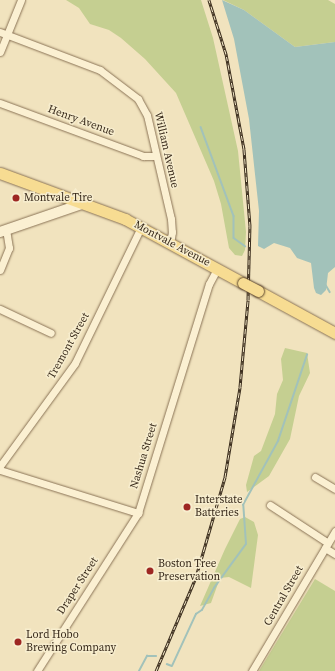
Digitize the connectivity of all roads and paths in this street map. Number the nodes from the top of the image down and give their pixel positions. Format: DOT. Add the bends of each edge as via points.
graph roads {
  1 [pos="21,0"];
  2 [pos="3,34"];
  3 [pos="0,52"];
  4 [pos="0,103"];
  5 [pos="156,156"];
  6 [pos="0,173"];
  7 [pos="82,204"];
  8 [pos="141,227"];
  9 [pos="3,231"];
  10 [pos="170,243"];
  11 [pos="217,269"];
  12 [pos="0,270"];
  13 [pos="0,309"];
  14 [pos="51,333"];
  15 [pos="335,333"];
  16 [pos="0,466"];
  17 [pos="0,470"];
  18 [pos="315,477"];
  19 [pos="335,489"];
  20 [pos="270,505"];
  21 [pos="138,513"];
  22 [pos="335,531"];
  23 [pos="327,545"];
  24 [pos="335,554"];
  25 [pos="37,671"];
  26 [pos="252,671"];
  1 -- 2 [label="street"];
  2 -- 3 [label="street"];
  2 -- 5 [label="street, William Avenue" via="100,70 131,92 146,112"];
  4 -- 5 [label="street, Henry Avenue" via="142,155"];
  5 -- 10 [label="street, William Avenue" via="172,226"];
  6 -- 7 [label="main road, Montvale Avenue"];
  7 -- 8 [label="main road, Montvale Avenue"];
  7 -- 9 [label="street"];
  8 -- 10 [label="main road, Montvale Avenue"];
  8 -- 16 [label="street, Tremont Street" via="72,368"];
  9 -- 12 [label="street" via="9,248"];
  10 -- 11 [label="main road, Montvale Avenue"];
  11 -- 15 [label="main road, Montvale Avenue, bridge"];
  11 -- 21 [label="street, Nashua Street" via="209,284"];
  13 -- 14 [label="street"];
  17 -- 21 [label="street"];
  18 -- 19 [label="street"];
  20 -- 23 [label="street"];
  21 -- 25 [label="street, Draper Street"];
  22 -- 23 [label="street, Central Street"];
  23 -- 24 [label="street"];
  23 -- 26 [label="street, Central Street"];
}
